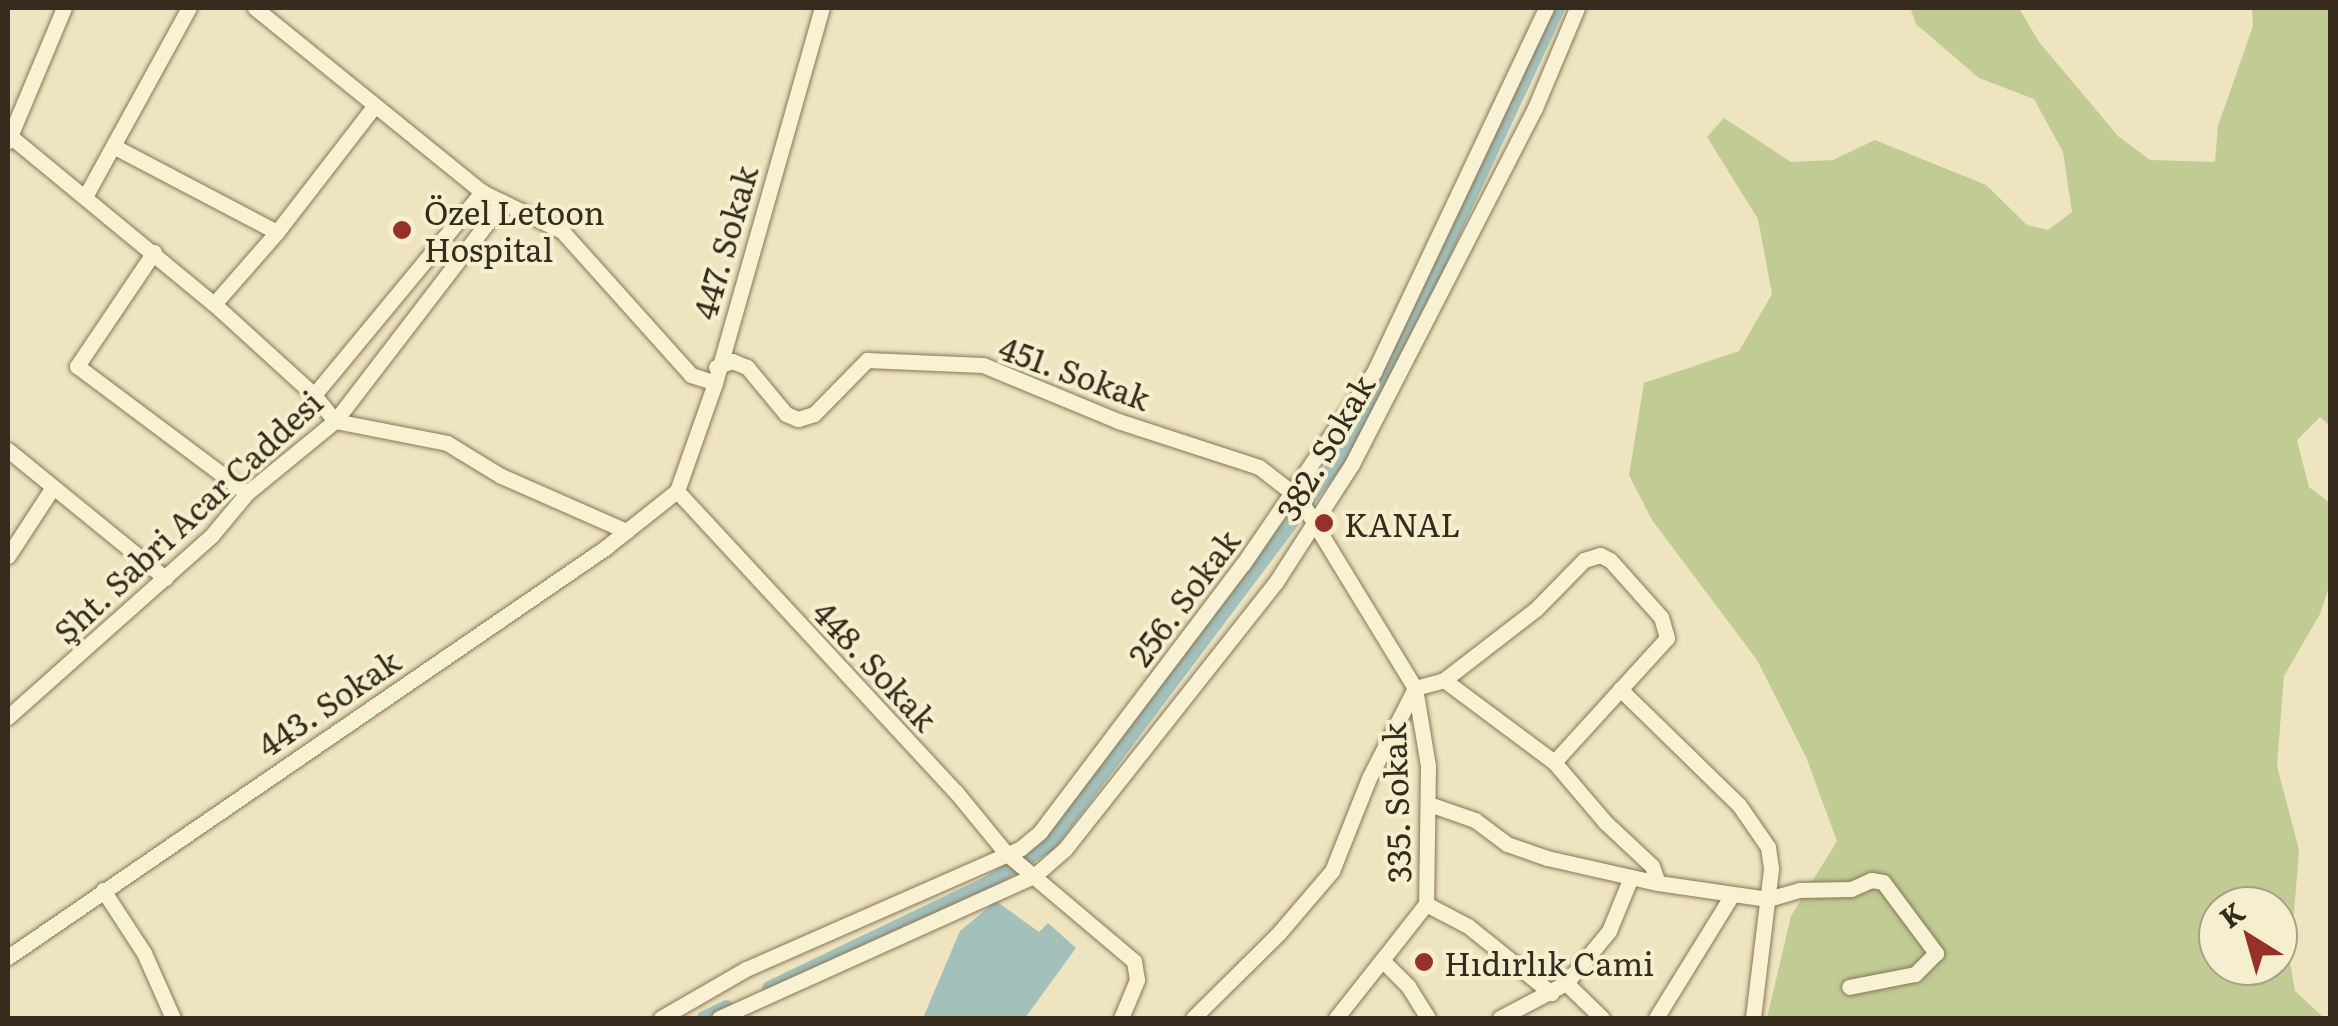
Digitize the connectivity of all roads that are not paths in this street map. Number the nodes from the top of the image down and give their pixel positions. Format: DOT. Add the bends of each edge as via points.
graph roads {
  1 [pos="64,8"];
  2 [pos="189,8"];
  3 [pos="255,8"];
  4 [pos="822,8"];
  5 [pos="1546,8"];
  6 [pos="1577,8"];
  7 [pos="373,108"];
  8 [pos="9,138"];
  9 [pos="115,148"];
  10 [pos="482,192"];
  11 [pos="86,195"];
  12 [pos="503,202"];
  13 [pos="277,232"];
  14 [pos="154,252"];
  15 [pos="214,304"];
  16 [pos="715,375"];
  17 [pos="314,396"];
  18 [pos="335,421"];
  19 [pos="8,450"];
  20 [pos="53,487"];
  21 [pos="677,491"];
  22 [pos="247,492"];
  23 [pos="1304,506"];
  24 [pos="626,530"];
  25 [pos="8,556"];
  26 [pos="165,578"];
  27 [pos="1444,680"];
  28 [pos="1415,688"];
  29 [pos="1620,689"];
  30 [pos="8,717"];
  31 [pos="1554,762"];
  32 [pos="1428,804"];
  33 [pos="1008,855"];
  34 [pos="1031,874"];
  35 [pos="1631,877"];
  36 [pos="1658,883"];
  37 [pos="103,890"];
  38 [pos="1732,895"];
  39 [pos="1768,898"];
  40 [pos="1426,904"];
  41 [pos="8,957"];
  42 [pos="1382,960"];
  43 [pos="1566,983"];
  44 [pos="1849,987"];
  45 [pos="1551,993"];
  46 [pos="172,1018"];
  47 [pos="662,1018"];
  48 [pos="719,1018"];
  49 [pos="1122,1018"];
  50 [pos="1193,1018"];
  51 [pos="1336,1018"];
  52 [pos="1428,1018"];
  53 [pos="1500,1018"];
  54 [pos="1602,1018"];
  55 [pos="1656,1018"];
  56 [pos="1753,1018"];
  1 -- 8 [label="street"];
  2 -- 9 [label="street"];
  3 -- 7 [label="street"];
  4 -- 16 [label="street, 447. Sokak"];
  5 -- 23 [label="street, 256. Sokak" via="1394,337 1335,435"];
  6 -- 23 [label="street, 382. Sokak" via="1535,108 1352,464"];
  7 -- 10 [label="street"];
  7 -- 13 [label="street"];
  8 -- 11 [label="street"];
  9 -- 11 [label="street"];
  9 -- 13 [label="street"];
  10 -- 12 [label="street"];
  10 -- 17 [label="street"];
  11 -- 14 [label="street"];
  12 -- 16 [label="street" via="562,230 691,376"];
  12 -- 18 [label="street, Şht. Sabri Acar Caddesi"];
  13 -- 15 [label="street"];
  14 -- 15 [label="street"];
  14 -- 22 [label="street" via="77,366"];
  15 -- 17 [label="street"];
  16 -- 21 [label="street, 447. Sokak"];
  16 -- 23 [label="street, 451. Sokak" via="732,360 798,419 814,414 866,360 983,365 1118,421 1259,467"];
  17 -- 18 [label="street"];
  18 -- 22 [label="street, Şht. Sabri Acar Caddesi"];
  18 -- 24 [label="street" via="447,443 500,476"];
  19 -- 20 [label="street"];
  20 -- 25 [label="street"];
  20 -- 26 [label="street"];
  21 -- 24 [label="street, 443. Sokak"];
  21 -- 33 [label="street, 448. Sokak"];
  22 -- 26 [label="street, Şht. Sabri Acar Caddesi"];
  23 -- 28 [label="street, 335. Sokak"];
  23 -- 33 [label="street, 256. Sokak" via="1243,564 1040,832"];
  23 -- 34 [label="street, 382. Sokak" via="1276,582 1065,849"];
  24 -- 37 [label="street, 443. Sokak"];
  26 -- 30 [label="street, Şht. Sabri Acar Caddesi"];
  27 -- 28 [label="street"];
  27 -- 29 [label="street" via="1536,609 1584,560 1600,556 1667,627 1667,638"];
  27 -- 31 [label="street"];
  28 -- 32 [label="street, 335. Sokak" via="1425,731"];
  28 -- 50 [label="street" via="1376,760 1332,871"];
  29 -- 31 [label="street"];
  29 -- 39 [label="street" via="1758,831 1768,847"];
  31 -- 36 [label="street" via="1652,866"];
  32 -- 35 [label="street" via="1546,858"];
  32 -- 40 [label="street, 335. Sokak"];
  33 -- 34 [label="street, 448. Sokak"];
  33 -- 47 [label="street, 256. Sokak" via="746,969"];
  34 -- 48 [label="street, 382. Sokak"];
  34 -- 49 [label="street, 448. Sokak" via="1134,962 1137,980"];
  35 -- 36 [label="street"];
  35 -- 43 [label="street" via="1609,931"];
  36 -- 38 [label="street"];
  37 -- 41 [label="street, 443. Sokak"];
  37 -- 46 [label="street" via="144,952"];
  38 -- 39 [label="street"];
  38 -- 55 [label="street"];
  39 -- 44 [label="street" via="1883,882 1936,953 1915,974"];
  39 -- 56 [label="street"];
  40 -- 42 [label="street, 335. Sokak"];
  40 -- 45 [label="street" via="1468,926"];
  42 -- 51 [label="street, 335. Sokak"];
  42 -- 52 [label="street"];
  43 -- 45 [label="street"];
  43 -- 54 [label="street"];
  45 -- 53 [label="street"];
}
